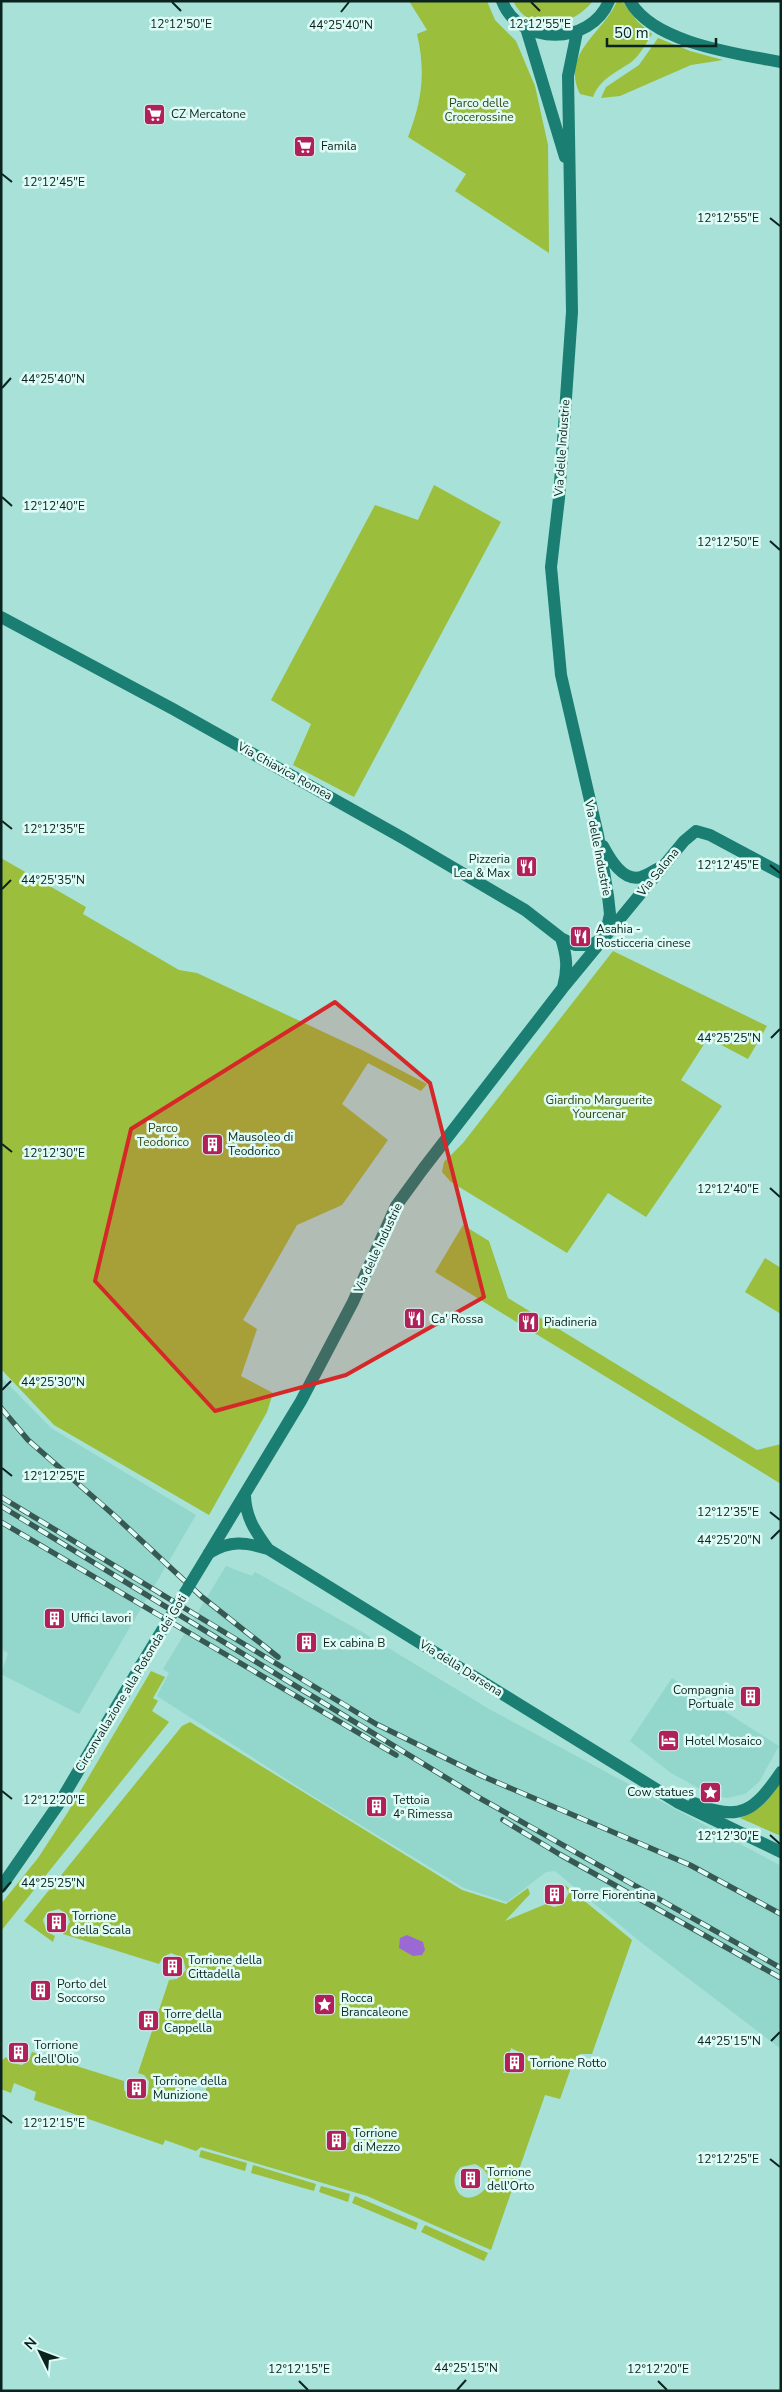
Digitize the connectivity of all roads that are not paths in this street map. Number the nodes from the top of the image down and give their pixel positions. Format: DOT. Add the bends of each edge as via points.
graph roads {
  1 [pos="502,1"];
  2 [pos="609,1"];
  3 [pos="630,1"];
  4 [pos="526,28"];
  5 [pos="577,32"];
  6 [pos="781,62"];
  7 [pos="570,174"];
  8 [pos="1,617"];
  9 [pos="598,835"];
  10 [pos="663,866"];
  11 [pos="781,873"];
  12 [pos="561,938"];
  13 [pos="604,938"];
  14 [pos="562,989"];
  15 [pos="245,1496"];
  16 [pos="268,1549"];
  17 [pos="209,1553"];
  18 [pos="781,1772"];
  19 [pos="654,1787"];
  20 [pos="781,1852"];
  21 [pos="1,1887"];
  1 -- 4 [label="street" via="513,18"];
  2 -- 5 [label="street" via="594,22"];
  3 -- 6 [label="street" via="660,29 712,49"];
  4 -- 5 [label="street" via="560,36"];
  4 -- 7 [label="street, Via delle Industrie"];
  5 -- 7 [label="street, Via delle Industrie" via="568,76"];
  7 -- 9 [label="street, Via delle Industrie" via="572,312 551,567 561,675"];
  8 -- 12 [label="street, Via Chiavica Romea" via="401,837 524,910"];
  9 -- 10 [label="street" via="611,861 626,874 639,878"];
  9 -- 13 [label="street, Via delle Industrie" via="610,914"];
  10 -- 11 [label="street, Via Salona" via="696,831 710,835"];
  10 -- 13 [label="street, Via Salona"];
  12 -- 13 [label="street" via="575,945 590,945"];
  12 -- 14 [label="street, Via delle Industrie" via="567,955"];
  13 -- 14 [label="street, Via Salona"];
  14 -- 15 [label="street, Via delle Industrie" via="396,1206 348,1311 301,1401"];
  15 -- 16 [label="street, Via della Darsena" via="251,1526"];
  15 -- 17 [label="street, Via delle Industrie"];
  16 -- 17 [label="street, Via della Darsena" via="233,1543"];
  16 -- 19 [label="street, Via della Darsena"];
  17 -- 21 [label="street, Circonvallazione alla Rotonda dei Goti, bridge" via="60,1802"];
  18 -- 19 [label="street, Via della Darsena" via="767,1793 752,1806 729,1814 713,1811"];
  19 -- 20 [label="street, Via della Darsena" via="707,1818"];
}
